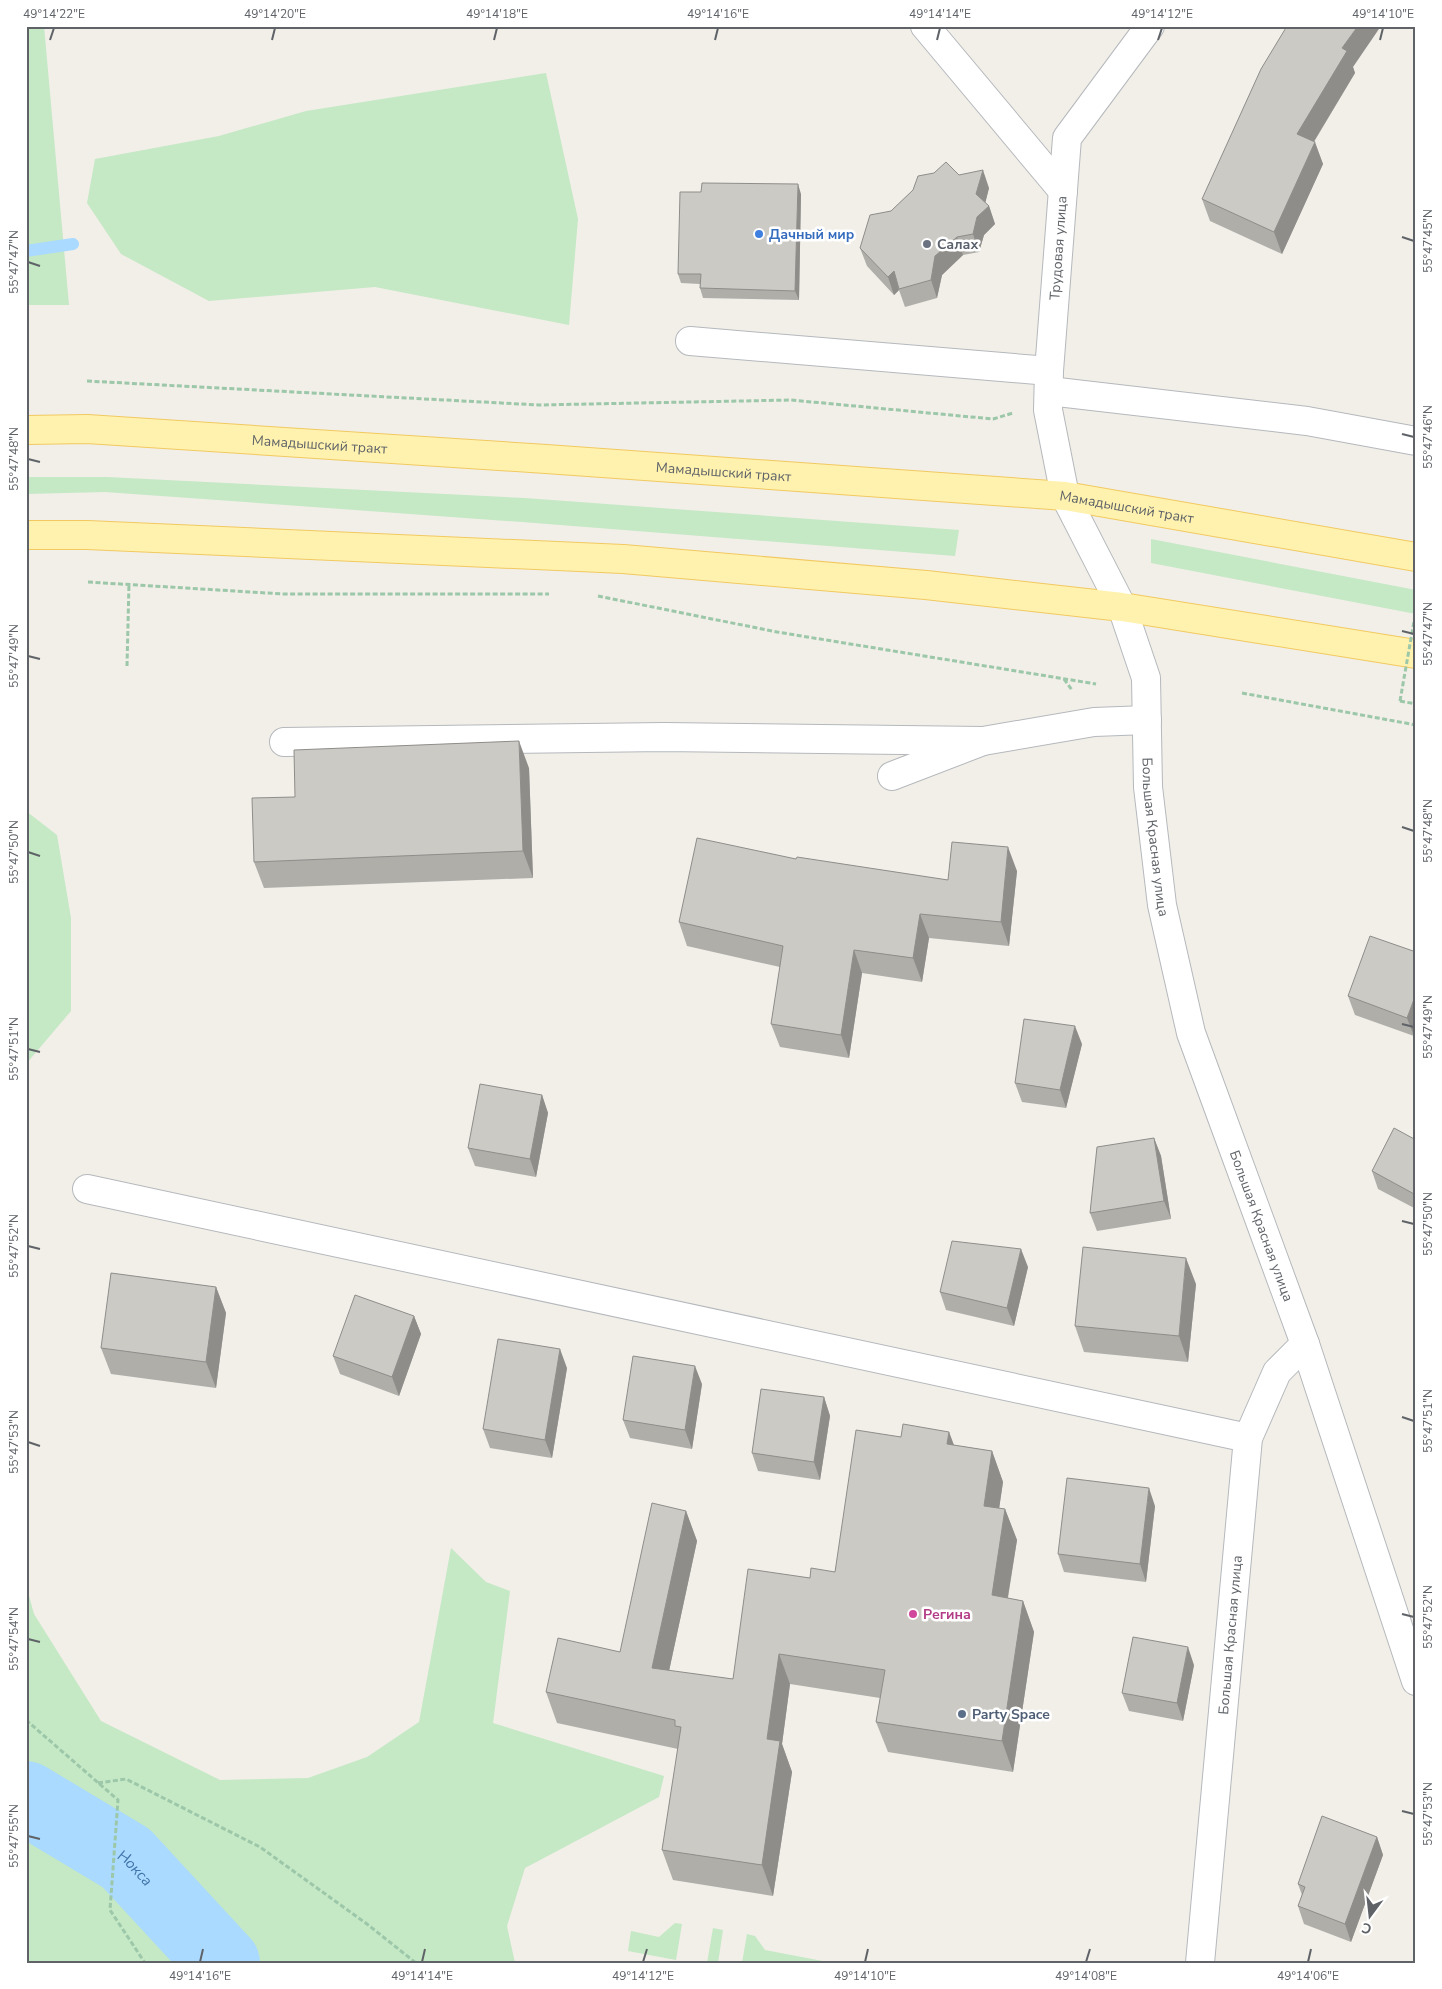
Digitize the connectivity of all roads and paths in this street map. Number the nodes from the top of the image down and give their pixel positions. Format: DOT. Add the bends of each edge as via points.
graph roads {
  1 [pos="924,26"];
  2 [pos="1150,26"];
  3 [pos="1063,192"];
  4 [pos="690,341"];
  5 [pos="87,381"];
  6 [pos="1049,381"];
  7 [pos="1017,412"];
  8 [pos="26,430"];
  9 [pos="1416,441"];
  10 [pos="1064,496"];
  11 [pos="26,535"];
  12 [pos="1416,557"];
  13 [pos="88,582"];
  14 [pos="129,583"];
  15 [pos="559,594"];
  16 [pos="598,596"];
  17 [pos="1122,607"];
  18 [pos="1416,610"];
  19 [pos="1416,654"];
  20 [pos="127,666"];
  21 [pos="1096,684"];
  22 [pos="1242,693"];
  23 [pos="1416,704"];
  24 [pos="1147,720"];
  25 [pos="1416,725"];
  26 [pos="983,741"];
  27 [pos="284,742"];
  28 [pos="892,776"];
  29 [pos="87,1189"];
  30 [pos="1305,1344"];
  31 [pos="1248,1438"];
  32 [pos="1416,1681"];
  33 [pos="26,1720"];
  34 [pos="98,1783"];
  35 [pos="145,1963"];
  36 [pos="416,1963"];
  37 [pos="1200,1963"];
  1 -- 3 [label="street"];
  2 -- 3 [label="street, Трудовая улица" via="1067,138"];
  3 -- 6 [label="street, Трудовая улица"];
  4 -- 6 [label="street"];
  5 -- 7 [label="path" via="539,405 791,400 993,418"];
  6 -- 9 [label="street" via="1307,420"];
  6 -- 10 [label="street, Трудовая улица" via="1048,410"];
  8 -- 10 [label="main road, Мамадышский тракт" via="87,429"];
  10 -- 12 [label="main road, Мамадышский тракт"];
  10 -- 17 [label="street, Большая Красная улица"];
  11 -- 17 [label="main road" via="623,559 926,585"];
  13 -- 14 [label="path"];
  14 -- 15 [label="path" via="283,594"];
  14 -- 20 [label="path"];
  16 -- 21 [label="path" via="777,632"];
  17 -- 19 [label="main road"];
  17 -- 24 [label="street, Большая Красная улица" via="1146,678"];
  18 -- 23 [label="path, bridge" via="1400,701"];
  22 -- 25 [label="path"];
  24 -- 26 [label="street" via="1094,722"];
  24 -- 30 [label="street, Большая Красная улица" via="1148,787 1162,905 1192,1033"];
  26 -- 27 [label="street" via="664,737"];
  26 -- 28 [label="street"];
  29 -- 31 [label="street"];
  30 -- 31 [label="street, Большая Красная улица" via="1277,1372"];
  30 -- 32 [label="street"];
  31 -- 37 [label="street, Большая Красная улица"];
  33 -- 34 [label="path"];
  34 -- 35 [label="path" via="118,1800 110,1910"];
  34 -- 36 [label="path" via="126,1779 260,1848"];
}
